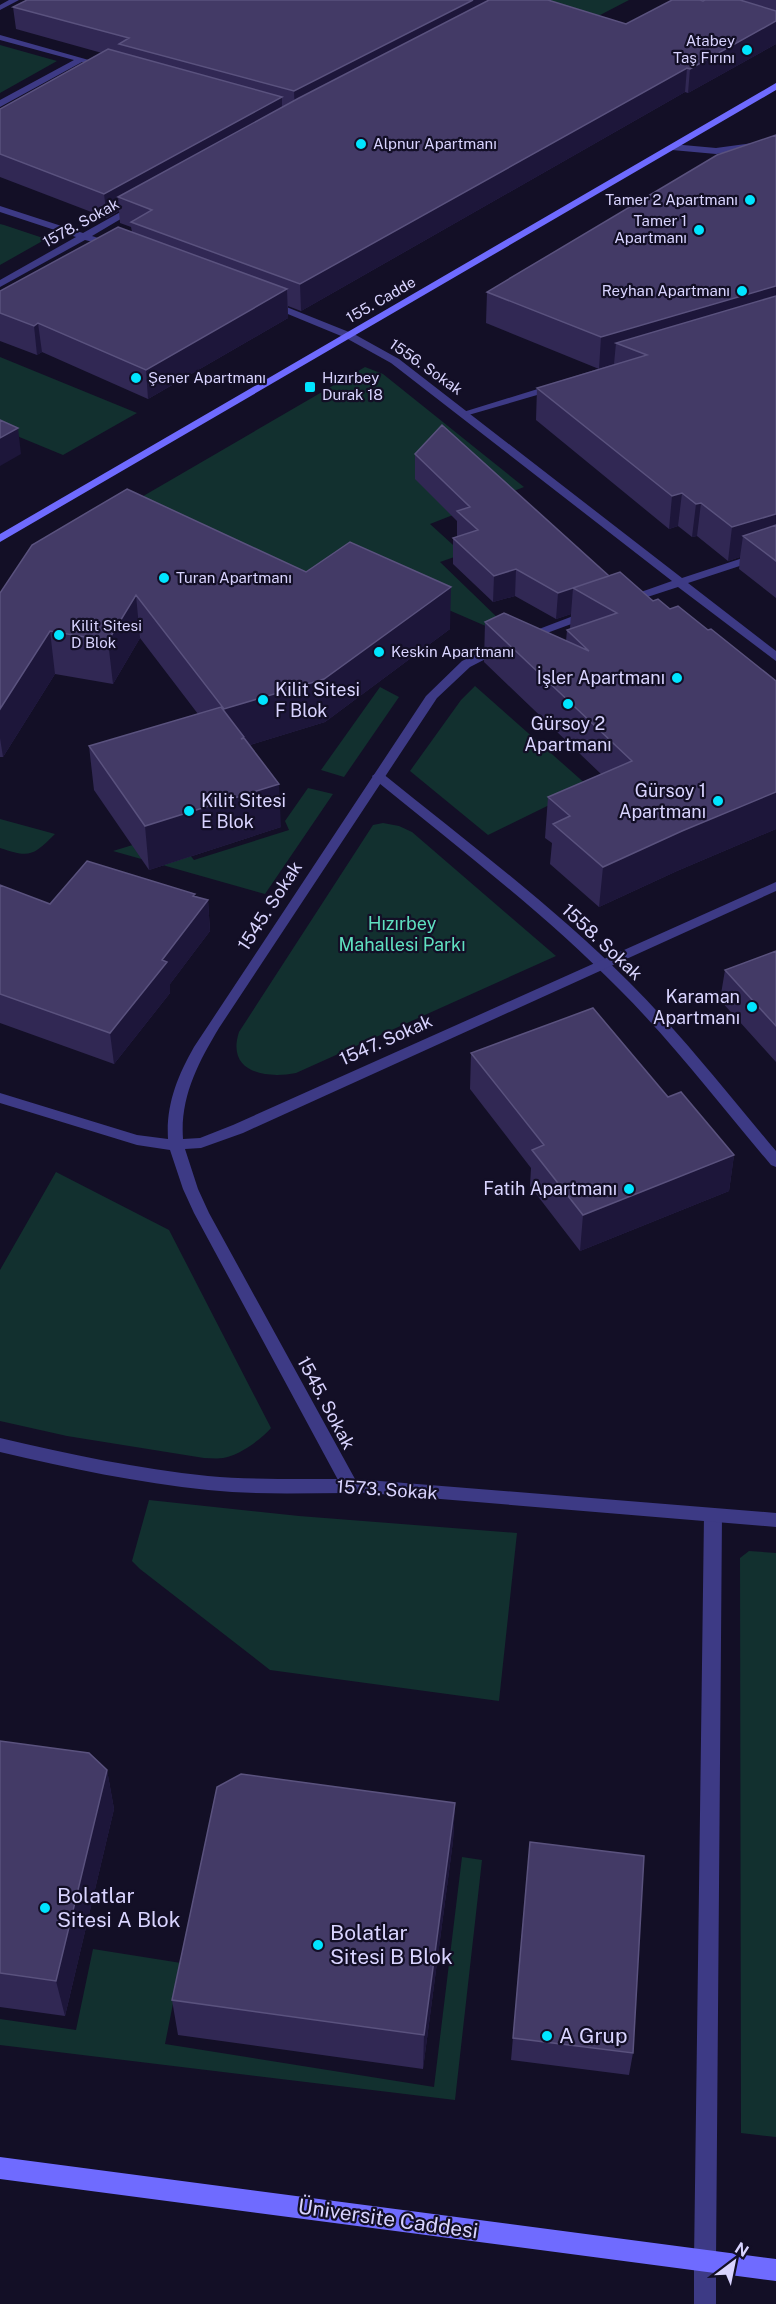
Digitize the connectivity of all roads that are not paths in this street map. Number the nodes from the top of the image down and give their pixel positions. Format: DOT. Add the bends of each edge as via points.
graph roads {
  1 [pos="15,0"];
  2 [pos="0,8"];
  3 [pos="0,37"];
  4 [pos="82,59"];
  5 [pos="115,68"];
  6 [pos="776,86"];
  7 [pos="0,104"];
  8 [pos="776,142"];
  9 [pos="672,147"];
  10 [pos="144,204"];
  11 [pos="0,209"];
  12 [pos="86,235"];
  13 [pos="130,252"];
  14 [pos="0,284"];
  15 [pos="260,300"];
  16 [pos="350,336"];
  17 [pos="570,382"];
  18 [pos="465,413"];
  19 [pos="0,539"];
  20 [pos="776,550"];
  21 [pos="681,582"];
  22 [pos="776,657"];
  23 [pos="378,776"];
  24 [pos="776,886"];
  25 [pos="602,964"];
  26 [pos="0,1098"];
  27 [pos="175,1146"];
  28 [pos="776,1161"];
  29 [pos="0,1445"];
  30 [pos="350,1486"];
  31 [pos="713,1515"];
  32 [pos="776,1520"];
  33 [pos="0,2168"];
  34 [pos="705,2261"];
  35 [pos="776,2270"];
  36 [pos="705,2304"];
  1 -- 2 [label="street"];
  3 -- 4 [label="street"];
  4 -- 5 [label="street"];
  4 -- 7 [label="street"];
  6 -- 9 [label="street, 155. Cadde"];
  8 -- 9 [label="street" via="716,151"];
  9 -- 16 [label="street, 155. Cadde"];
  10 -- 12 [label="street, 1578. Sokak"];
  11 -- 12 [label="street"];
  12 -- 13 [label="street"];
  12 -- 14 [label="street, 1578. Sokak"];
  15 -- 16 [label="street, 1556. Sokak"];
  16 -- 18 [label="street, 1556. Sokak" via="395,361"];
  16 -- 19 [label="street, 155. Cadde"];
  17 -- 18 [label="street"];
  18 -- 21 [label="street, 1556. Sokak"];
  20 -- 21 [label="street, 1545. Sokak"];
  21 -- 22 [label="street, 1556. Sokak"];
  21 -- 23 [label="street, 1545. Sokak" via="515,640 466,664 432,696"];
  23 -- 25 [label="street, 1558. Sokak"];
  23 -- 27 [label="street, 1545. Sokak" via="200,1047 174,1120"];
  24 -- 25 [label="street, 1547. Sokak"];
  25 -- 27 [label="street, 1547. Sokak" via="238,1129 201,1143"];
  25 -- 28 [label="street, 1558. Sokak" via="688,1056"];
  26 -- 27 [label="street, 1547. Sokak" via="137,1140"];
  27 -- 30 [label="street, 1545. Sokak" via="196,1200"];
  29 -- 30 [label="street, 1573. Sokak" via="132,1473 208,1483"];
  30 -- 31 [label="street, 1573. Sokak"];
  31 -- 32 [label="street, 1573. Sokak"];
  31 -- 34 [label="street"];
  33 -- 34 [label="street, Üniversite Caddesi"];
  34 -- 35 [label="street, Üniversite Caddesi"];
  34 -- 36 [label="street"];
}
